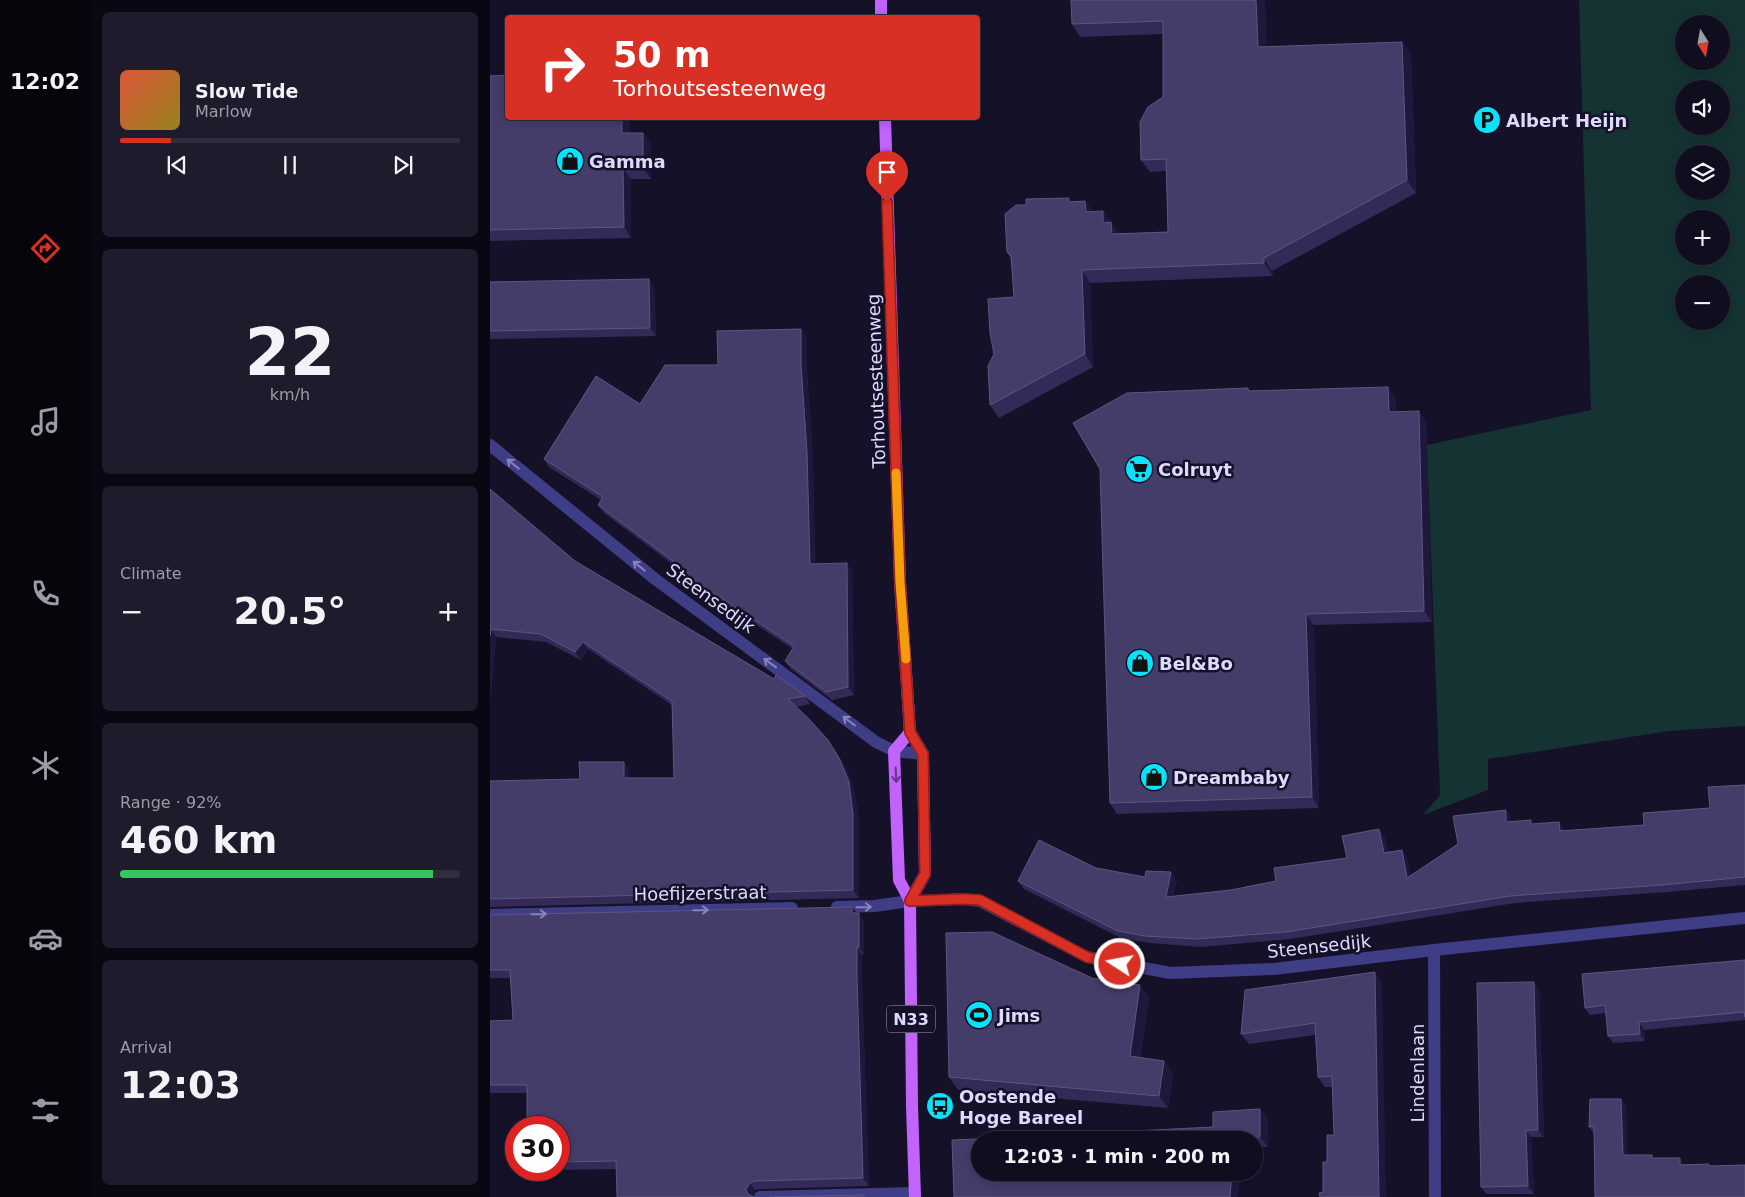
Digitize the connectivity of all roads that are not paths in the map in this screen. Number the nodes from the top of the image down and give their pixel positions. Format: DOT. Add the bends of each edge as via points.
graph roads {
  1 [pos="881,0"];
  2 [pos="881,15"];
  3 [pos="884,120"];
  4 [pos="490,445"];
  5 [pos="910,732"];
  6 [pos="894,751"];
  7 [pos="923,754"];
  8 [pos="910,901"];
  9 [pos="805,908"];
  10 [pos="825,908"];
  11 [pos="490,914"];
  12 [pos="1745,918"];
  13 [pos="1434,950"];
  14 [pos="915,1195"];
  15 [pos="760,1197"];
  16 [pos="1435,1197"];
  1 -- 2 [label="main road"];
  3 -- 5 [label="main road, Torhoutsesteenweg / N33" via="900,582"];
  6 -- 4 [label="street, Steensedijk, one-way" via="876,742 655,579"];
  5 -- 6 [label="main road"];
  5 -- 7 [label="main road, Torhoutsesteenweg / N33"];
  6 -- 7 [label="street, Steensedijk"];
  6 -- 8 [label="main road, Torhoutsesteenweg / N33, one-way" via="899,880"];
  7 -- 8 [label="main road, Torhoutsesteenweg / N33" via="925,874"];
  10 -- 8 [label="street, one-way"];
  8 -- 13 [label="street, Steensedijk" via="980,900 1087,957 1170,973 1274,969"];
  8 -- 14 [label="main road, Torhoutsesteenweg / N33"];
  11 -- 9 [label="street, Hoefijzerstraat, one-way"];
  12 -- 13 [label="street, Steensedijk"];
  13 -- 16 [label="street, Lindenlaan"];
  14 -- 15 [label="street"];
}
